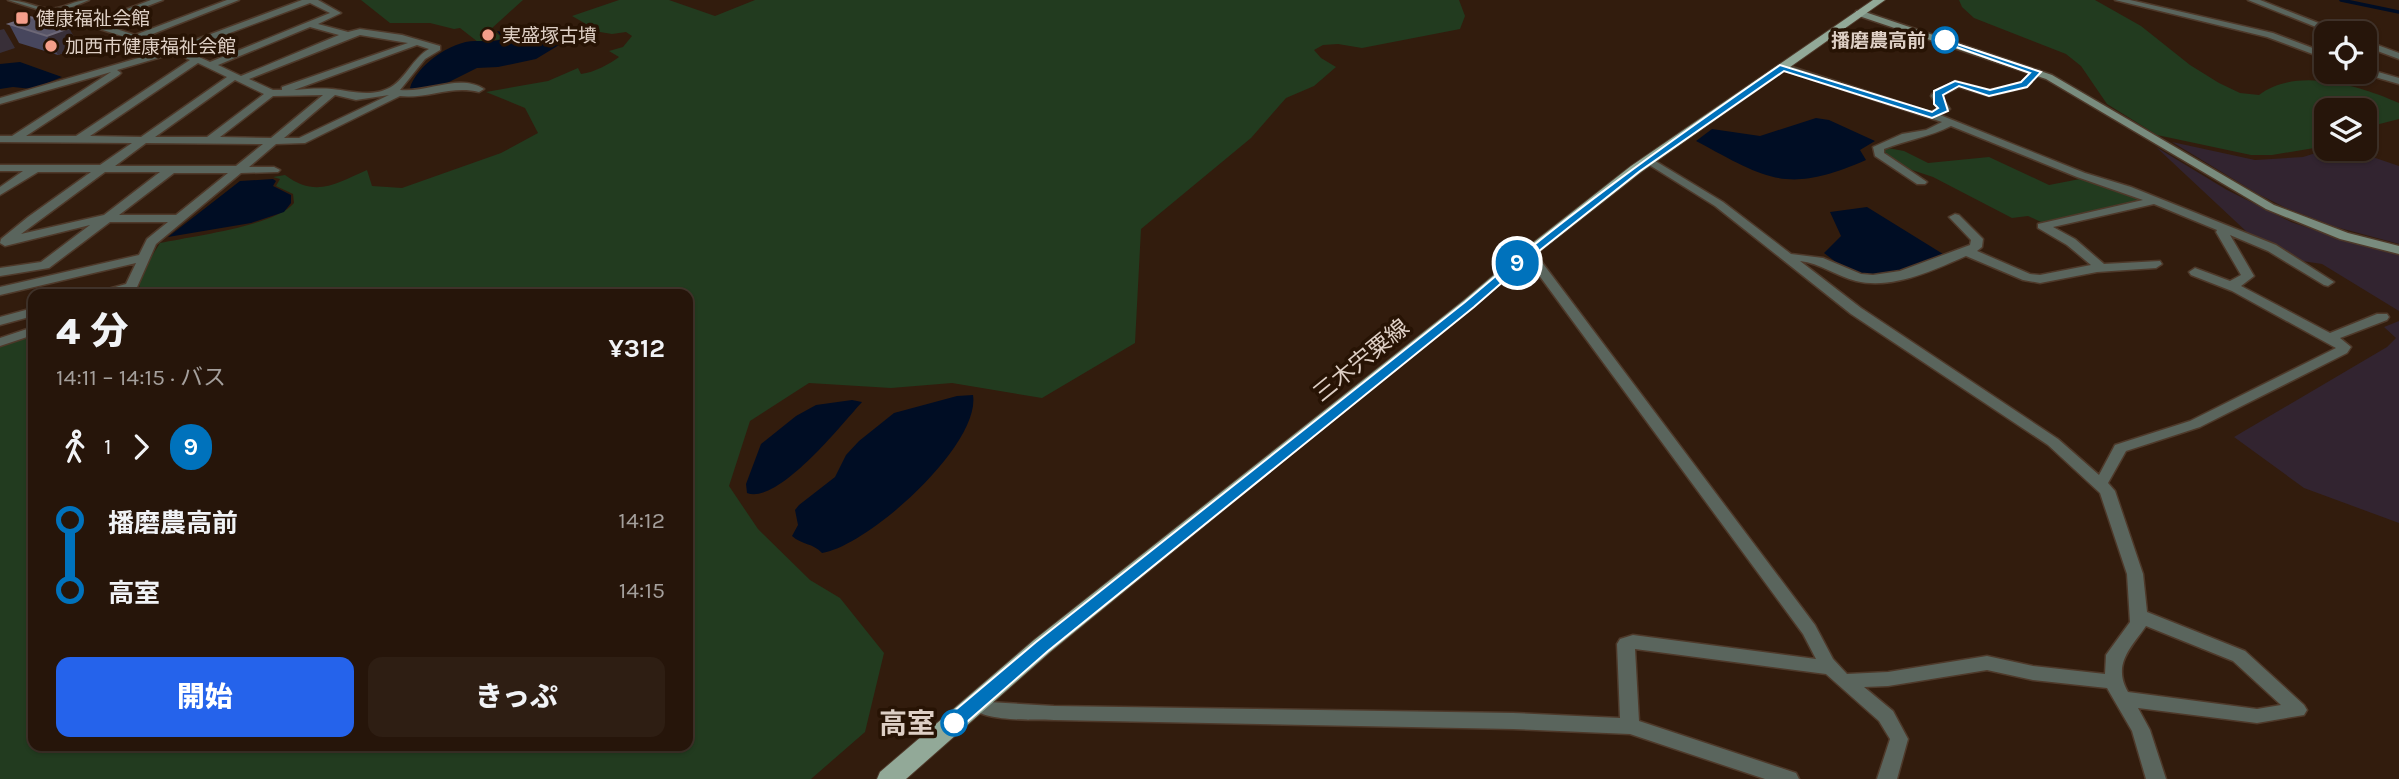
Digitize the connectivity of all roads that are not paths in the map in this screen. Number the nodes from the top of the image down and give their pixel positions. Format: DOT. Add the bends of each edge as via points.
graph roads {
  1 [pos="12,0"];
  2 [pos="85,0"];
  3 [pos="159,0"];
  4 [pos="235,0"];
  5 [pos="311,0"];
  6 [pos="1880,0"];
  7 [pos="2119,0"];
  8 [pos="2252,0"];
  9 [pos="51,12"];
  10 [pos="1859,13"];
  11 [pos="2314,24"];
  12 [pos="91,25"];
  13 [pos="311,25"];
  14 [pos="348,36"];
  15 [pos="135,38"];
  16 [pos="418,42"];
  17 [pos="2377,48"];
  18 [pos="176,50"];
  19 [pos="2314,52"];
  20 [pos="2399,56"];
  21 [pos="198,60"];
  22 [pos="131,64"];
  23 [pos="210,65"];
  24 [pos="1783,67"];
  25 [pos="2036,72"];
  26 [pos="2377,75"];
  27 [pos="238,77"];
  28 [pos="2399,81"];
  29 [pos="479,89"];
  30 [pos="388,92"];
  31 [pos="275,93"];
  32 [pos="333,93"];
  33 [pos="401,93"];
  34 [pos="3,102"];
  35 [pos="1932,115"];
  36 [pos="1951,122"];
  37 [pos="0,139"];
  38 [pos="13,139"];
  39 [pos="79,139"];
  40 [pos="143,140"];
  41 [pos="209,141"];
  42 [pos="272,142"];
  43 [pos="0,148"];
  44 [pos="1648,161"];
  45 [pos="0,168"];
  46 [pos="36,168"];
  47 [pos="172,169"];
  48 [pos="101,170"];
  49 [pos="237,170"];
  50 [pos="274,170"];
  51 [pos="1921,181"];
  52 [pos="0,192"];
  53 [pos="2152,201"];
  54 [pos="1955,217"];
  55 [pos="105,218"];
  56 [pos="179,219"];
  57 [pos="2225,230"];
  58 [pos="2,242"];
  59 [pos="2399,250"];
  60 [pos="1966,251"];
  61 [pos="1525,256"];
  62 [pos="145,257"];
  63 [pos="1788,258"];
  64 [pos="2156,264"];
  65 [pos="2102,268"];
  66 [pos="0,272"];
  67 [pos="2195,272"];
  68 [pos="2329,282"];
  69 [pos="2231,286"];
  70 [pos="130,289"];
  71 [pos="0,291"];
  72 [pos="28,313"];
  73 [pos="2382,317"];
  74 [pos="0,321"];
  75 [pos="28,333"];
  76 [pos="2329,338"];
  77 [pos="0,342"];
  78 [pos="2097,481"];
  79 [pos="2139,616"];
  80 [pos="1837,674"];
  81 [pos="2113,682"];
  82 [pos="2124,699"];
  83 [pos="977,703"];
  84 [pos="1630,726"];
  85 [pos="889,779"];
  86 [pos="1789,779"];
  87 [pos="1887,779"];
  88 [pos="2156,779"];
  1 -- 9 [label="street"];
  2 -- 9 [label="street"];
  3 -- 12 [label="street"];
  4 -- 15 [label="street"];
  5 -- 13 [label="street" via="337,13"];
  5 -- 18 [label="street"];
  6 -- 10 [label="main road, 三木宍粟線"];
  7 -- 19 [label="street" via="2270,35"];
  8 -- 11 [label="street"];
  9 -- 12 [label="street"];
  10 -- 24 [label="main road, 三木宍粟線"];
  10 -- 25 [label="street"];
  12 -- 15 [label="street"];
  13 -- 14 [label="street"];
  13 -- 23 [label="street"];
  14 -- 16 [label="street" via="360,32"];
  14 -- 27 [label="street"];
  15 -- 18 [label="street"];
  16 -- 30 [label="street" via="437,48"];
  16 -- 31 [label="street"];
  17 -- 20 [label="street"];
  18 -- 21 [label="street"];
  18 -- 22 [label="street"];
  21 -- 23 [label="street"];
  21 -- 39 [label="street"];
  22 -- 34 [label="street"];
  22 -- 38 [label="street"];
  23 -- 27 [label="street"];
  24 -- 35 [label="street"];
  24 -- 44 [label="main road, 三木宍粟線"];
  25 -- 35 [label="street" via="2024,85 1989,93 1958,83 1938,93 1945,109"];
  25 -- 59 [label="street" via="2270,207 2344,236"];
  26 -- 28 [label="street"];
  27 -- 31 [label="street"];
  27 -- 40 [label="street"];
  29 -- 33 [label="street" via="464,85"];
  30 -- 32 [label="street" via="356,97"];
  30 -- 33 [label="street"];
  31 -- 32 [label="street"];
  31 -- 41 [label="street"];
  32 -- 42 [label="street"];
  33 -- 42 [label="street" via="301,141"];
  35 -- 36 [label="street"];
  36 -- 51 [label="street" via="1878,147 1879,154"];
  36 -- 53 [label="street"];
  37 -- 38 [label="street"];
  38 -- 39 [label="street"];
  38 -- 43 [label="street"];
  39 -- 40 [label="street"];
  40 -- 41 [label="street"];
  40 -- 48 [label="street"];
  41 -- 42 [label="street"];
  42 -- 49 [label="street"];
  44 -- 61 [label="main road, 三木宍粟線"];
  44 -- 63 [label="street" via="1719,204"];
  45 -- 46 [label="street"];
  46 -- 48 [label="street"];
  46 -- 52 [label="street"];
  47 -- 48 [label="street"];
  47 -- 49 [label="street"];
  47 -- 55 [label="street"];
  48 -- 58 [label="street"];
  49 -- 50 [label="street"];
  49 -- 56 [label="street"];
  53 -- 57 [label="street"];
  53 -- 65 [label="street" via="2042,226 2071,242"];
  54 -- 60 [label="street" via="1979,242"];
  55 -- 56 [label="street"];
  55 -- 58 [label="street"];
  55 -- 66 [label="street" via="45,265"];
  56 -- 62 [label="street" via="152,242"];
  57 -- 68 [label="street" via="2272,248"];
  57 -- 69 [label="street" via="2222,232 2248,273 2247,279"];
  60 -- 63 [label="street" via="1898,276 1870,280 1812,257"];
  60 -- 65 [label="street" via="2033,278"];
  61 -- 80 [label="street" via="1537,264"];
  61 -- 83 [label="main road, 三木宍粟線"];
  62 -- 70 [label="street"];
  62 -- 71 [label="street"];
  63 -- 78 [label="street" via="1866,319 2053,442"];
  64 -- 65 [label="street"];
  67 -- 69 [label="street"];
  69 -- 76 [label="street"];
  72 -- 74 [label="street"];
  73 -- 76 [label="street"];
  75 -- 77 [label="street"];
  76 -- 78 [label="street" via="2343,350 2195,424 2120,447 2104,479"];
  78 -- 79 [label="street" via="2119,518 2135,574"];
  79 -- 81 [label="street" via="2139,623 2115,655"];
  79 -- 82 [label="street" via="2239,656 2298,710 2257,716"];
  80 -- 81 [label="street" via="1934,674 1987,663"];
  80 -- 84 [label="street" via="1633,642 1626,644 1623,652 1629,672"];
  80 -- 87 [label="street" via="1886,716 1899,739"];
  81 -- 82 [label="street"];
  82 -- 88 [label="street" via="2141,730"];
  83 -- 84 [label="street" via="985,709 1054,712"];
  83 -- 85 [label="main road, 三木宍粟線"];
  84 -- 86 [label="street"];
}
